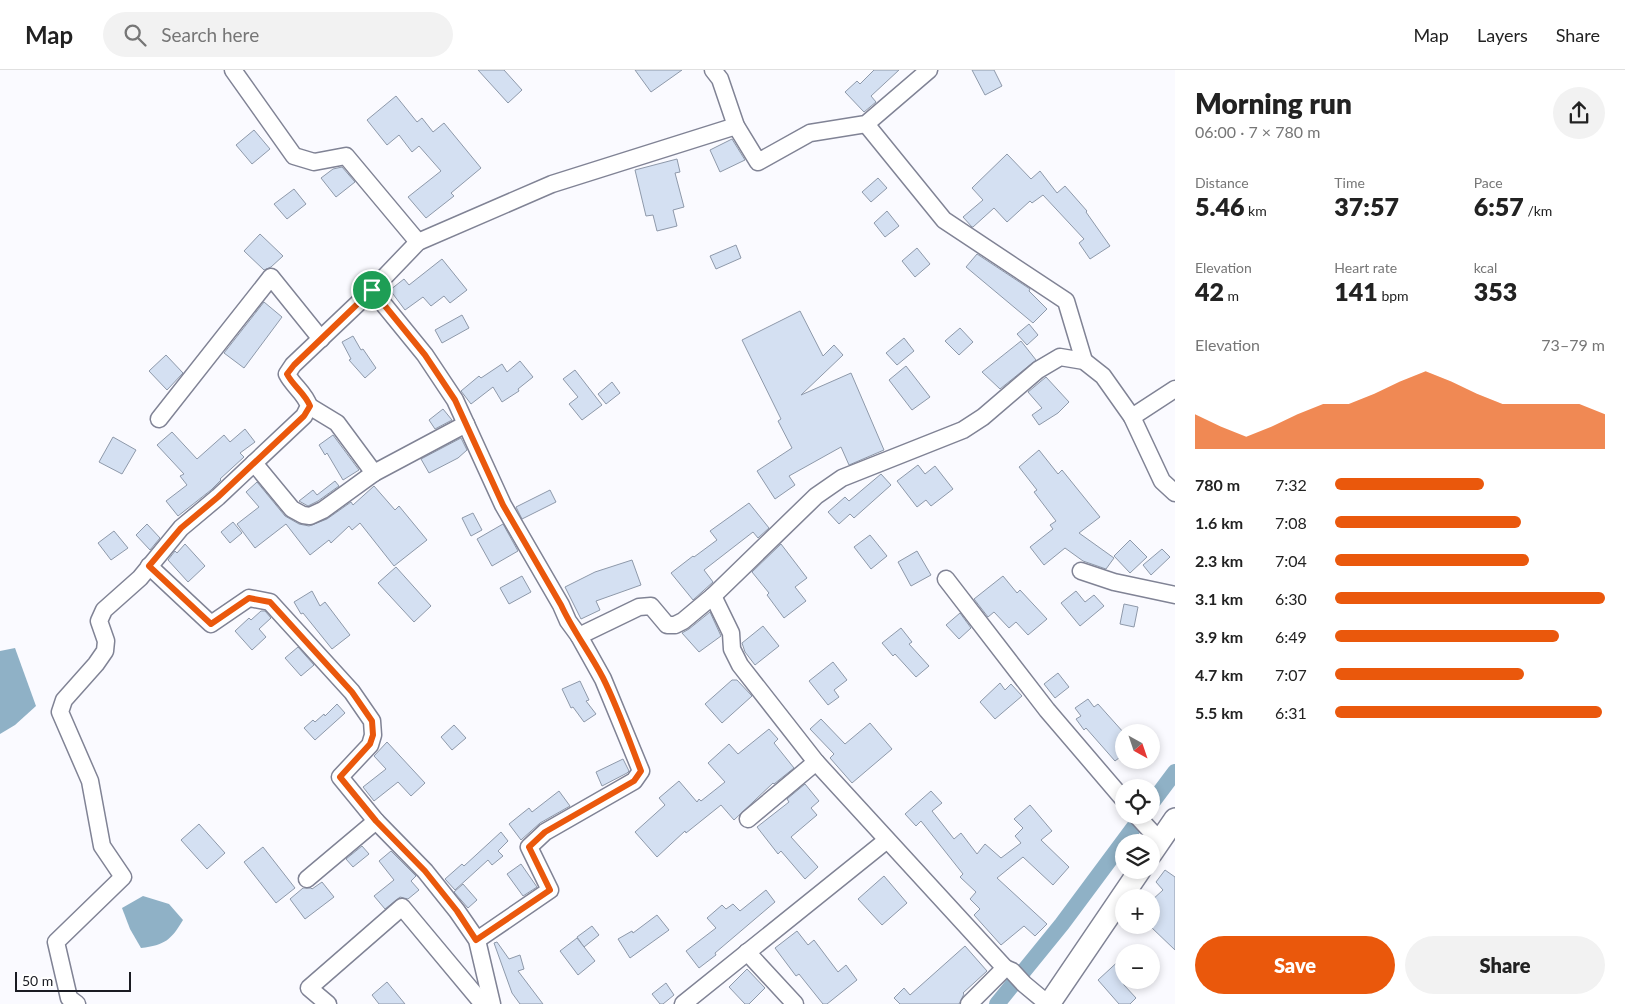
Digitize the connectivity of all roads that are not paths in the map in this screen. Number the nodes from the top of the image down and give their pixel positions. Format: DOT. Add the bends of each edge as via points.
graph roads {
  1 [pos="234,70"];
  2 [pos="713,70"];
  3 [pos="930,70"];
  4 [pos="866,124"];
  5 [pos="736,126"];
  6 [pos="418,242"];
  7 [pos="372,290"];
  8 [pos="321,339"];
  9 [pos="1084,361"];
  10 [pos="1175,389"];
  11 [pos="310,406"];
  12 [pos="1132,417"];
  13 [pos="159,419"];
  14 [pos="466,424"];
  15 [pos="254,463"];
  16 [pos="374,473"];
  17 [pos="1175,493"];
  18 [pos="149,566"];
  19 [pos="1081,571"];
  20 [pos="946,579"];
  21 [pos="1175,595"];
  22 [pos="713,596"];
  23 [pos="579,636"];
  24 [pos="816,762"];
  25 [pos="1115,789"];
  26 [pos="748,819"];
  27 [pos="1175,819"];
  28 [pos="376,821"];
  29 [pos="887,840"];
  30 [pos="1160,841"];
  31 [pos="307,879"];
  32 [pos="1134,879"];
  33 [pos="476,940"];
  34 [pos="747,952"];
  35 [pos="1009,970"];
  36 [pos="77,1004"];
  37 [pos="328,1004"];
  38 [pos="483,1004"];
  39 [pos="492,1004"];
  40 [pos="683,1004"];
  41 [pos="795,1004"];
  42 [pos="969,1004"];
  43 [pos="1049,1004"];
  1 -- 6 [label="street" via="294,156 314,162 346,156"];
  2 -- 5 [label="street" via="720,79"];
  3 -- 4 [label="street"];
  4 -- 5 [label="street" via="810,133 758,162"];
  4 -- 9 [label="street" via="944,220 1066,301"];
  5 -- 6 [label="street" via="552,184"];
  6 -- 7 [label="street"];
  7 -- 8 [label="street"];
  7 -- 14 [label="street" via="425,355 455,400"];
  8 -- 11 [label="street" via="287,374"];
  8 -- 13 [label="street" via="271,277"];
  9 -- 12 [label="street" via="1103,376"];
  9 -- 22 [label="street" via="1060,357 1038,370 963,430 842,478 816,496"];
  10 -- 12 [label="street"];
  11 -- 15 [label="street" via="304,416"];
  11 -- 16 [label="street" via="337,423"];
  12 -- 17 [label="street" via="1162,481"];
  14 -- 16 [label="street"];
  14 -- 23 [label="street" via="503,505"];
  15 -- 16 [label="street" via="292,509 310,516"];
  15 -- 18 [label="street" via="181,528"];
  18 -- 28 [label="street" via="211,624 249,598 270,602 352,692 372,721 373,735 370,744 340,777"];
  18 -- 36 [label="street" via="104,610 98,621 106,641 105,651 64,700 60,712 90,781 102,846 123,877 56,942 69,998"];
  19 -- 21 [label="street"];
  20 -- 25 [label="street" via="1047,710"];
  22 -- 23 [label="street" via="676,626 667,625 651,606 639,607"];
  22 -- 24 [label="street" via="731,633 732,649 740,665"];
  23 -- 33 [label="street" via="603,679 641,771 634,781 545,832 529,847 550,890"];
  24 -- 26 [label="street"];
  24 -- 29 [label="street"];
  27 -- 30 [label="main road"];
  28 -- 31 [label="street"];
  28 -- 33 [label="street" via="425,871"];
  29 -- 34 [label="street"];
  29 -- 35 [label="street"];
  32 -- 43 [label="main road"];
  33 -- 39 [label="street"];
  34 -- 40 [label="street"];
  34 -- 41 [label="street"];
  35 -- 42 [label="street"];
  35 -- 43 [label="street"];
  37 -- 38 [label="street" via="309,988 402,907"];
}
